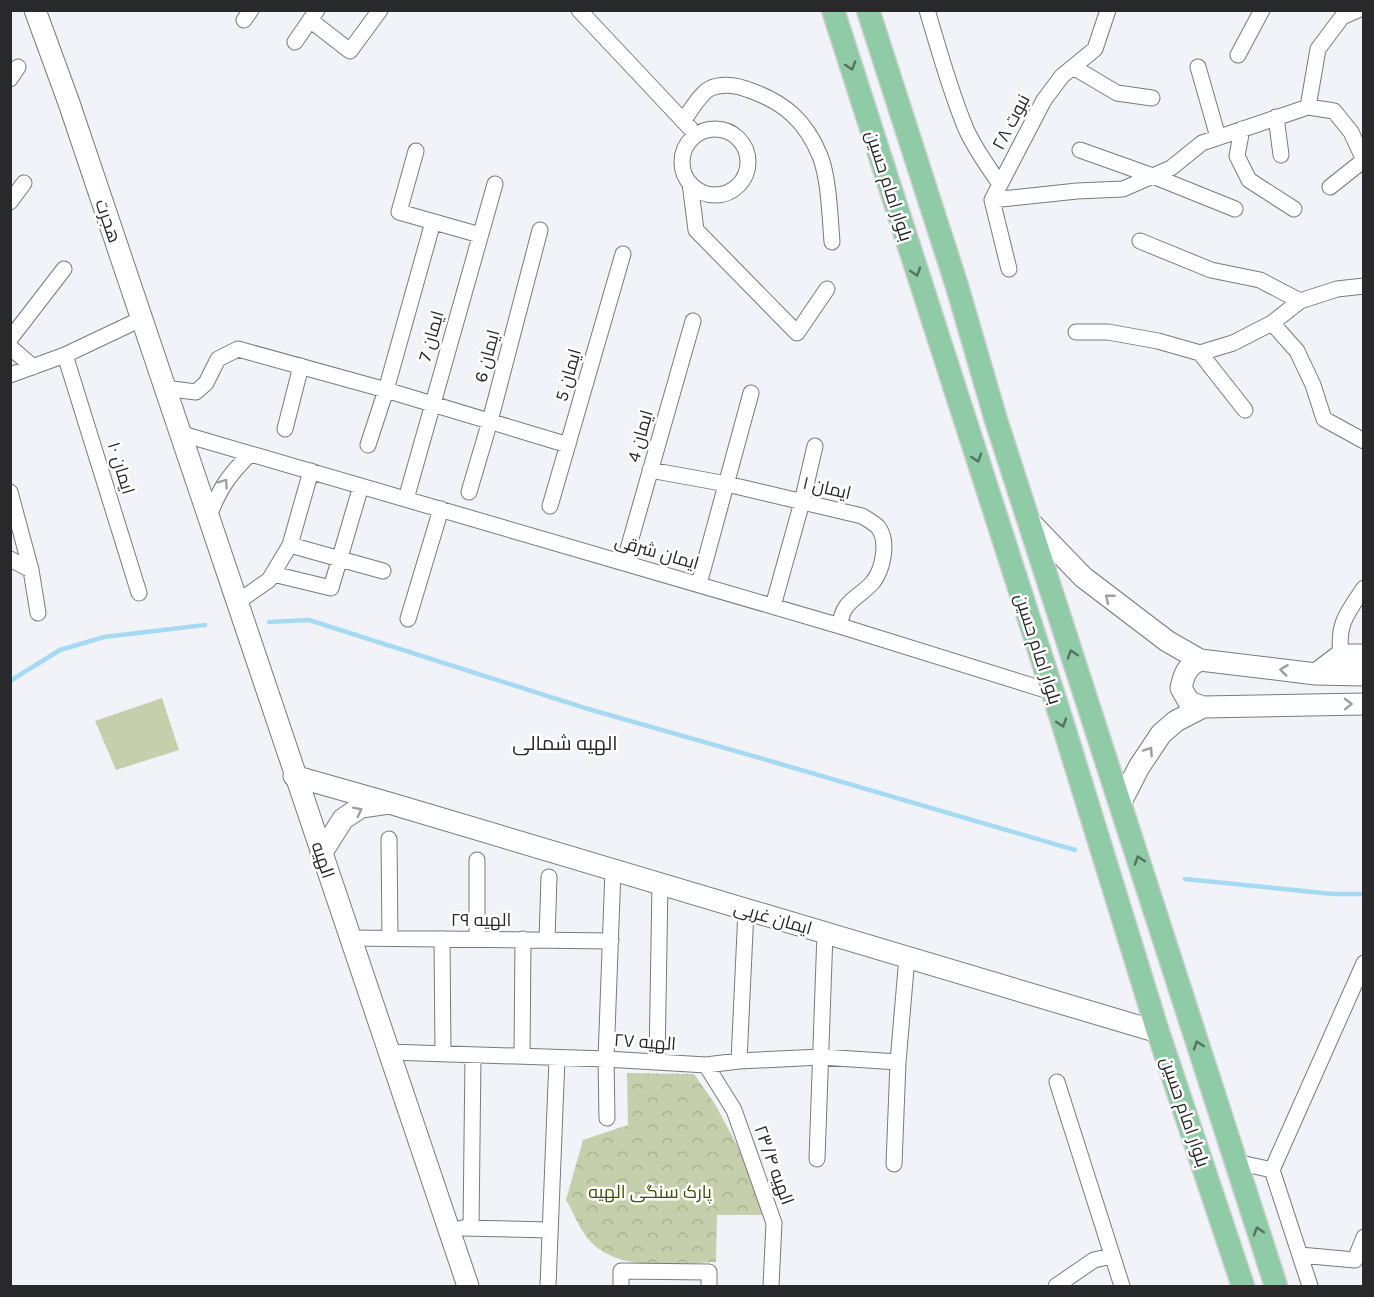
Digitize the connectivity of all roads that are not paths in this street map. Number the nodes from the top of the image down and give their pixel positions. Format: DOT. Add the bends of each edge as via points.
graph roads {
  1 [pos="35,10"];
  2 [pos="381,10"];
  3 [pos="579,10"];
  4 [pos="833,10"];
  5 [pos="868,10"];
  6 [pos="927,10"];
  7 [pos="1108,10"];
  8 [pos="1262,10"];
  9 [pos="1358,10"];
  10 [pos="313,15"];
  11 [pos="295,42"];
  12 [pos="1238,55"];
  13 [pos="1073,67"];
  14 [pos="1198,67"];
  15 [pos="1152,98"];
  16 [pos="1308,106"];
  17 [pos="1276,117"];
  18 [pos="683,121"];
  19 [pos="1242,129"];
  20 [pos="696,135"];
  21 [pos="1218,137"];
  22 [pos="1080,150"];
  23 [pos="416,151"];
  24 [pos="1281,155"];
  25 [pos="1364,160"];
  26 [pos="1153,176"];
  27 [pos="24,183"];
  28 [pos="690,183"];
  29 [pos="495,184"];
  30 [pos="1000,184"];
  31 [pos="1330,187"];
  32 [pos="992,200"];
  33 [pos="10,202"];
  34 [pos="1235,208"];
  35 [pos="1294,209"];
  36 [pos="433,222"];
  37 [pos="540,230"];
  38 [pos="480,235"];
  39 [pos="1140,241"];
  40 [pos="832,242"];
  41 [pos="623,254"];
  42 [pos="64,269"];
  43 [pos="1009,269"];
  44 [pos="1364,286"];
  45 [pos="827,289"];
  46 [pos="1300,301"];
  47 [pos="141,319"];
  48 [pos="693,321"];
  49 [pos="1272,324"];
  50 [pos="1076,332"];
  51 [pos="10,339"];
  52 [pos="10,347"];
  53 [pos="1200,353"];
  54 [pos="65,355"];
  55 [pos="33,366"];
  56 [pos="301,366"];
  57 [pos="10,375"];
  58 [pos="164,388"];
  59 [pos="386,390"];
  60 [pos="751,393"];
  61 [pos="433,404"];
  62 [pos="1245,410"];
  63 [pos="490,421"];
  64 [pos="285,429"];
  65 [pos="179,433"];
  66 [pos="1364,441"];
  67 [pos="368,445"];
  68 [pos="568,445"];
  69 [pos="815,446"];
  70 [pos="250,454"];
  71 [pos="650,470"];
  72 [pos="311,471"];
  73 [pos="727,484"];
  74 [pos="361,486"];
  75 [pos="10,492"];
  76 [pos="469,492"];
  77 [pos="406,499"];
  78 [pos="802,502"];
  79 [pos="550,506"];
  80 [pos="441,509"];
  81 [pos="208,518"];
  82 [pos="1030,522"];
  83 [pos="290,545"];
  84 [pos="340,557"];
  85 [pos="10,559"];
  86 [pos="624,562"];
  87 [pos="32,570"];
  88 [pos="383,571"];
  89 [pos="273,574"];
  90 [pos="699,584"];
  91 [pos="1364,588"];
  92 [pos="139,593"];
  93 [pos="236,603"];
  94 [pos="773,606"];
  95 [pos="38,613"];
  96 [pos="408,618"];
  97 [pos="840,626"];
  98 [pos="1341,655"];
  99 [pos="1364,655"];
  100 [pos="1200,660"];
  101 [pos="1316,674"];
  102 [pos="1364,675"];
  103 [pos="1052,692"];
  104 [pos="1364,704"];
  105 [pos="1203,707"];
  106 [pos="294,776"];
  107 [pos="1120,802"];
  108 [pos="389,803"];
  109 [pos="389,839"];
  110 [pos="321,854"];
  111 [pos="477,860"];
  112 [pos="614,870"];
  113 [pos="549,877"];
  114 [pos="660,884"];
  115 [pos="746,910"];
  116 [pos="825,933"];
  117 [pos="350,938"];
  118 [pos="390,938"];
  119 [pos="442,939"];
  120 [pos="477,939"];
  121 [pos="523,939"];
  122 [pos="547,940"];
  123 [pos="611,941"];
  124 [pos="907,957"];
  125 [pos="1364,963"];
  126 [pos="1158,1032"];
  127 [pos="388,1052"];
  128 [pos="443,1053"];
  129 [pos="473,1054"];
  130 [pos="522,1056"];
  131 [pos="821,1057"];
  132 [pos="557,1058"];
  133 [pos="606,1059"];
  134 [pos="739,1061"];
  135 [pos="657,1062"];
  136 [pos="898,1062"];
  137 [pos="706,1065"];
  138 [pos="1057,1082"];
  139 [pos="607,1118"];
  140 [pos="817,1159"];
  141 [pos="1236,1162"];
  142 [pos="894,1164"];
  143 [pos="1272,1170"];
  144 [pos="448,1227"];
  145 [pos="471,1228"];
  146 [pos="549,1230"];
  147 [pos="1364,1237"];
  148 [pos="1300,1255"];
  149 [pos="1112,1256"];
  150 [pos="709,1279"];
  151 [pos="468,1287"];
  152 [pos="548,1287"];
  153 [pos="621,1287"];
  154 [pos="771,1287"];
  155 [pos="1056,1287"];
  156 [pos="1122,1287"];
  157 [pos="1243,1287"];
  158 [pos="1276,1287"];
  159 [pos="1310,1287"];
  1 -- 47 [label="main road, هجرت"];
  2 -- 10 [label="street" via="350,51"];
  3 -- 18 [label="street"];
  4 -- 103 [label="main road, بلوار امام حسین, one-way"];
  5 -- 82 [label="main road, بلوار امام حسین"];
  6 -- 30 [label="street" via="967,131"];
  7 -- 13 [label="street, نبوت ۲۸" via="1095,49"];
  8 -- 12 [label="street"];
  9 -- 16 [label="street" via="1342,16 1318,49"];
  10 -- 11 [label="street"];
  13 -- 15 [label="street" via="1117,93"];
  13 -- 30 [label="street, نبوت ۲۸" via="1044,100"];
  14 -- 21 [label="street"];
  16 -- 17 [label="street"];
  16 -- 25 [label="street" via="1334,111 1351,132"];
  17 -- 19 [label="street"];
  17 -- 24 [label="street"];
  18 -- 20 [label="street"];
  18 -- 40 [label="street" via="707,90 720,85 745,88 786,107 807,131 822,159"];
  19 -- 21 [label="street"];
  19 -- 35 [label="street" via="1237,156 1249,180"];
  20 -- 28 [label="street" via="683,152 684,174"];
  20 -- 28 [label="street" via="716,129 736,136 743,145 748,165 739,184 720,195 698,190"];
  21 -- 26 [label="street" via="1202,142 1171,168"];
  22 -- 26 [label="street"];
  23 -- 36 [label="street" via="399,212"];
  25 -- 31 [label="street"];
  26 -- 32 [label="street" via="1123,189"];
  26 -- 34 [label="street"];
  27 -- 33 [label="street"];
  28 -- 45 [label="street" via="696,230 797,333"];
  29 -- 38 [label="street, ایمان 7"];
  30 -- 32 [label="street, نبوت ۲۸"];
  32 -- 43 [label="street"];
  36 -- 38 [label="street"];
  36 -- 59 [label="street"];
  37 -- 63 [label="street, ایمان 6"];
  38 -- 61 [label="street, ایمان 7"];
  39 -- 46 [label="street" via="1211,270 1260,280"];
  41 -- 68 [label="street, ایمان 5"];
  42 -- 51 [label="street"];
  44 -- 46 [label="street" via="1337,289"];
  46 -- 49 [label="street"];
  47 -- 54 [label="street"];
  47 -- 58 [label="main road, هجرت"];
  48 -- 71 [label="street, ایمان 4"];
  49 -- 53 [label="street" via="1233,343"];
  49 -- 66 [label="street" via="1297,351 1324,419"];
  50 -- 53 [label="street" via="1108,332"];
  52 -- 55 [label="street"];
  53 -- 62 [label="street"];
  54 -- 55 [label="street"];
  54 -- 92 [label="street, ایمان ۱۰"];
  55 -- 57 [label="street"];
  56 -- 58 [label="street" via="238,349 218,359 206,383 196,392"];
  56 -- 59 [label="street"];
  56 -- 64 [label="street"];
  58 -- 65 [label="main road, هجرت"];
  59 -- 61 [label="street"];
  59 -- 67 [label="street"];
  60 -- 73 [label="street"];
  61 -- 63 [label="street"];
  61 -- 77 [label="street, ایمان 7"];
  63 -- 68 [label="street"];
  63 -- 76 [label="street, ایمان 6"];
  65 -- 70 [label="street, ایمان شرقی"];
  65 -- 81 [label="main road, الهیه"];
  68 -- 79 [label="street, ایمان 5"];
  69 -- 78 [label="street"];
  70 -- 72 [label="street, ایمان شرقی"];
  81 -- 70 [label="street, one-way" via="220,488"];
  71 -- 73 [label="street, ایمان ۱"];
  71 -- 86 [label="street, ایمان 4"];
  72 -- 74 [label="street, ایمان شرقی"];
  72 -- 83 [label="street"];
  73 -- 78 [label="street, ایمان ۱"];
  73 -- 90 [label="street"];
  74 -- 77 [label="street, ایمان شرقی"];
  74 -- 84 [label="street"];
  75 -- 87 [label="street"];
  77 -- 80 [label="street, ایمان شرقی"];
  78 -- 94 [label="street"];
  78 -- 97 [label="street, ایمان ۱" via="862,516 878,528 883,540 883,559 874,580 841,612"];
  80 -- 86 [label="street, ایمان شرقی"];
  80 -- 96 [label="street"];
  81 -- 93 [label="main road, الهیه"];
  100 -- 82 [label="main road, one-way" via="1167,641 1083,577"];
  107 -- 82 [label="main road, بلوار امام حسین, one-way"];
  83 -- 84 [label="street"];
  83 -- 89 [label="street"];
  84 -- 88 [label="street"];
  84 -- 89 [label="street" via="331,588"];
  85 -- 87 [label="street"];
  86 -- 90 [label="street, ایمان شرقی"];
  87 -- 95 [label="street"];
  89 -- 93 [label="street"];
  90 -- 94 [label="street, ایمان شرقی"];
  91 -- 98 [label="street" via="1345,616 1339,637"];
  93 -- 106 [label="main road, الهیه"];
  94 -- 97 [label="street, ایمان شرقی"];
  97 -- 103 [label="street, ایمان شرقی"];
  98 -- 99 [label="main road"];
  98 -- 101 [label="main road"];
  101 -- 100 [label="main road, one-way"];
  100 -- 105 [label="main road" via="1185,672 1181,687 1189,702"];
  101 -- 102 [label="main road"];
  103 -- 126 [label="main road, بلوار امام حسین, one-way"];
  105 -- 104 [label="main road, one-way"];
  107 -- 105 [label="main road, one-way" via="1161,734"];
  106 -- 108 [label="main road, ایمان غربی"];
  106 -- 110 [label="main road, الهیه"];
  141 -- 107 [label="main road, بلوار امام حسین, one-way"];
  110 -- 108 [label="main road, one-way" via="343,819 361,807"];
  108 -- 112 [label="main road, ایمان غربی"];
  109 -- 118 [label="street"];
  110 -- 117 [label="main road, الهیه"];
  111 -- 120 [label="street"];
  112 -- 114 [label="main road, ایمان غربی"];
  112 -- 123 [label="street"];
  113 -- 122 [label="street"];
  114 -- 115 [label="main road, ایمان غربی"];
  114 -- 135 [label="street"];
  115 -- 116 [label="main road, ایمان غربی"];
  115 -- 134 [label="street"];
  116 -- 124 [label="main road, ایمان غربی"];
  116 -- 131 [label="street"];
  117 -- 118 [label="street, الهیه ۲۹"];
  117 -- 127 [label="main road, الهیه"];
  118 -- 119 [label="street, الهیه ۲۹"];
  119 -- 120 [label="street, الهیه ۲۹"];
  119 -- 128 [label="street"];
  120 -- 121 [label="street, الهیه ۲۹"];
  121 -- 122 [label="street, الهیه ۲۹"];
  121 -- 130 [label="street"];
  122 -- 123 [label="street, الهیه ۲۹"];
  123 -- 133 [label="street"];
  124 -- 126 [label="main road, ایمان غربی"];
  124 -- 136 [label="street"];
  125 -- 143 [label="street"];
  126 -- 157 [label="main road, بلوار امام حسین"];
  127 -- 128 [label="street, الهیه ۲۷"];
  127 -- 144 [label="main road, الهیه"];
  128 -- 129 [label="street, الهیه ۲۷"];
  129 -- 130 [label="street, الهیه ۲۷"];
  129 -- 145 [label="street"];
  130 -- 132 [label="street, الهیه ۲۷"];
  131 -- 134 [label="street, الهیه ۲۷"];
  131 -- 136 [label="street, الهیه ۲۷"];
  131 -- 140 [label="street"];
  132 -- 133 [label="street, الهیه ۲۷"];
  132 -- 146 [label="street"];
  133 -- 135 [label="street, الهیه ۲۷"];
  133 -- 139 [label="street"];
  134 -- 137 [label="street, الهیه ۲۷"];
  135 -- 137 [label="street, الهیه ۲۷"];
  136 -- 142 [label="street"];
  137 -- 154 [label="street, الهیه ۲۳/۴" via="734,1110 774,1223"];
  138 -- 149 [label="street"];
  141 -- 143 [label="street"];
  158 -- 141 [label="main road, بلوار امام حسین, one-way"];
  143 -- 148 [label="street"];
  144 -- 145 [label="street"];
  144 -- 151 [label="main road, الهیه"];
  145 -- 146 [label="street"];
  146 -- 152 [label="street"];
  147 -- 148 [label="street" via="1355,1260"];
  148 -- 159 [label="street"];
  149 -- 155 [label="street" via="1094,1260"];
  149 -- 156 [label="street"];
  150 -- 153 [label="street" via="621,1271"];
}
